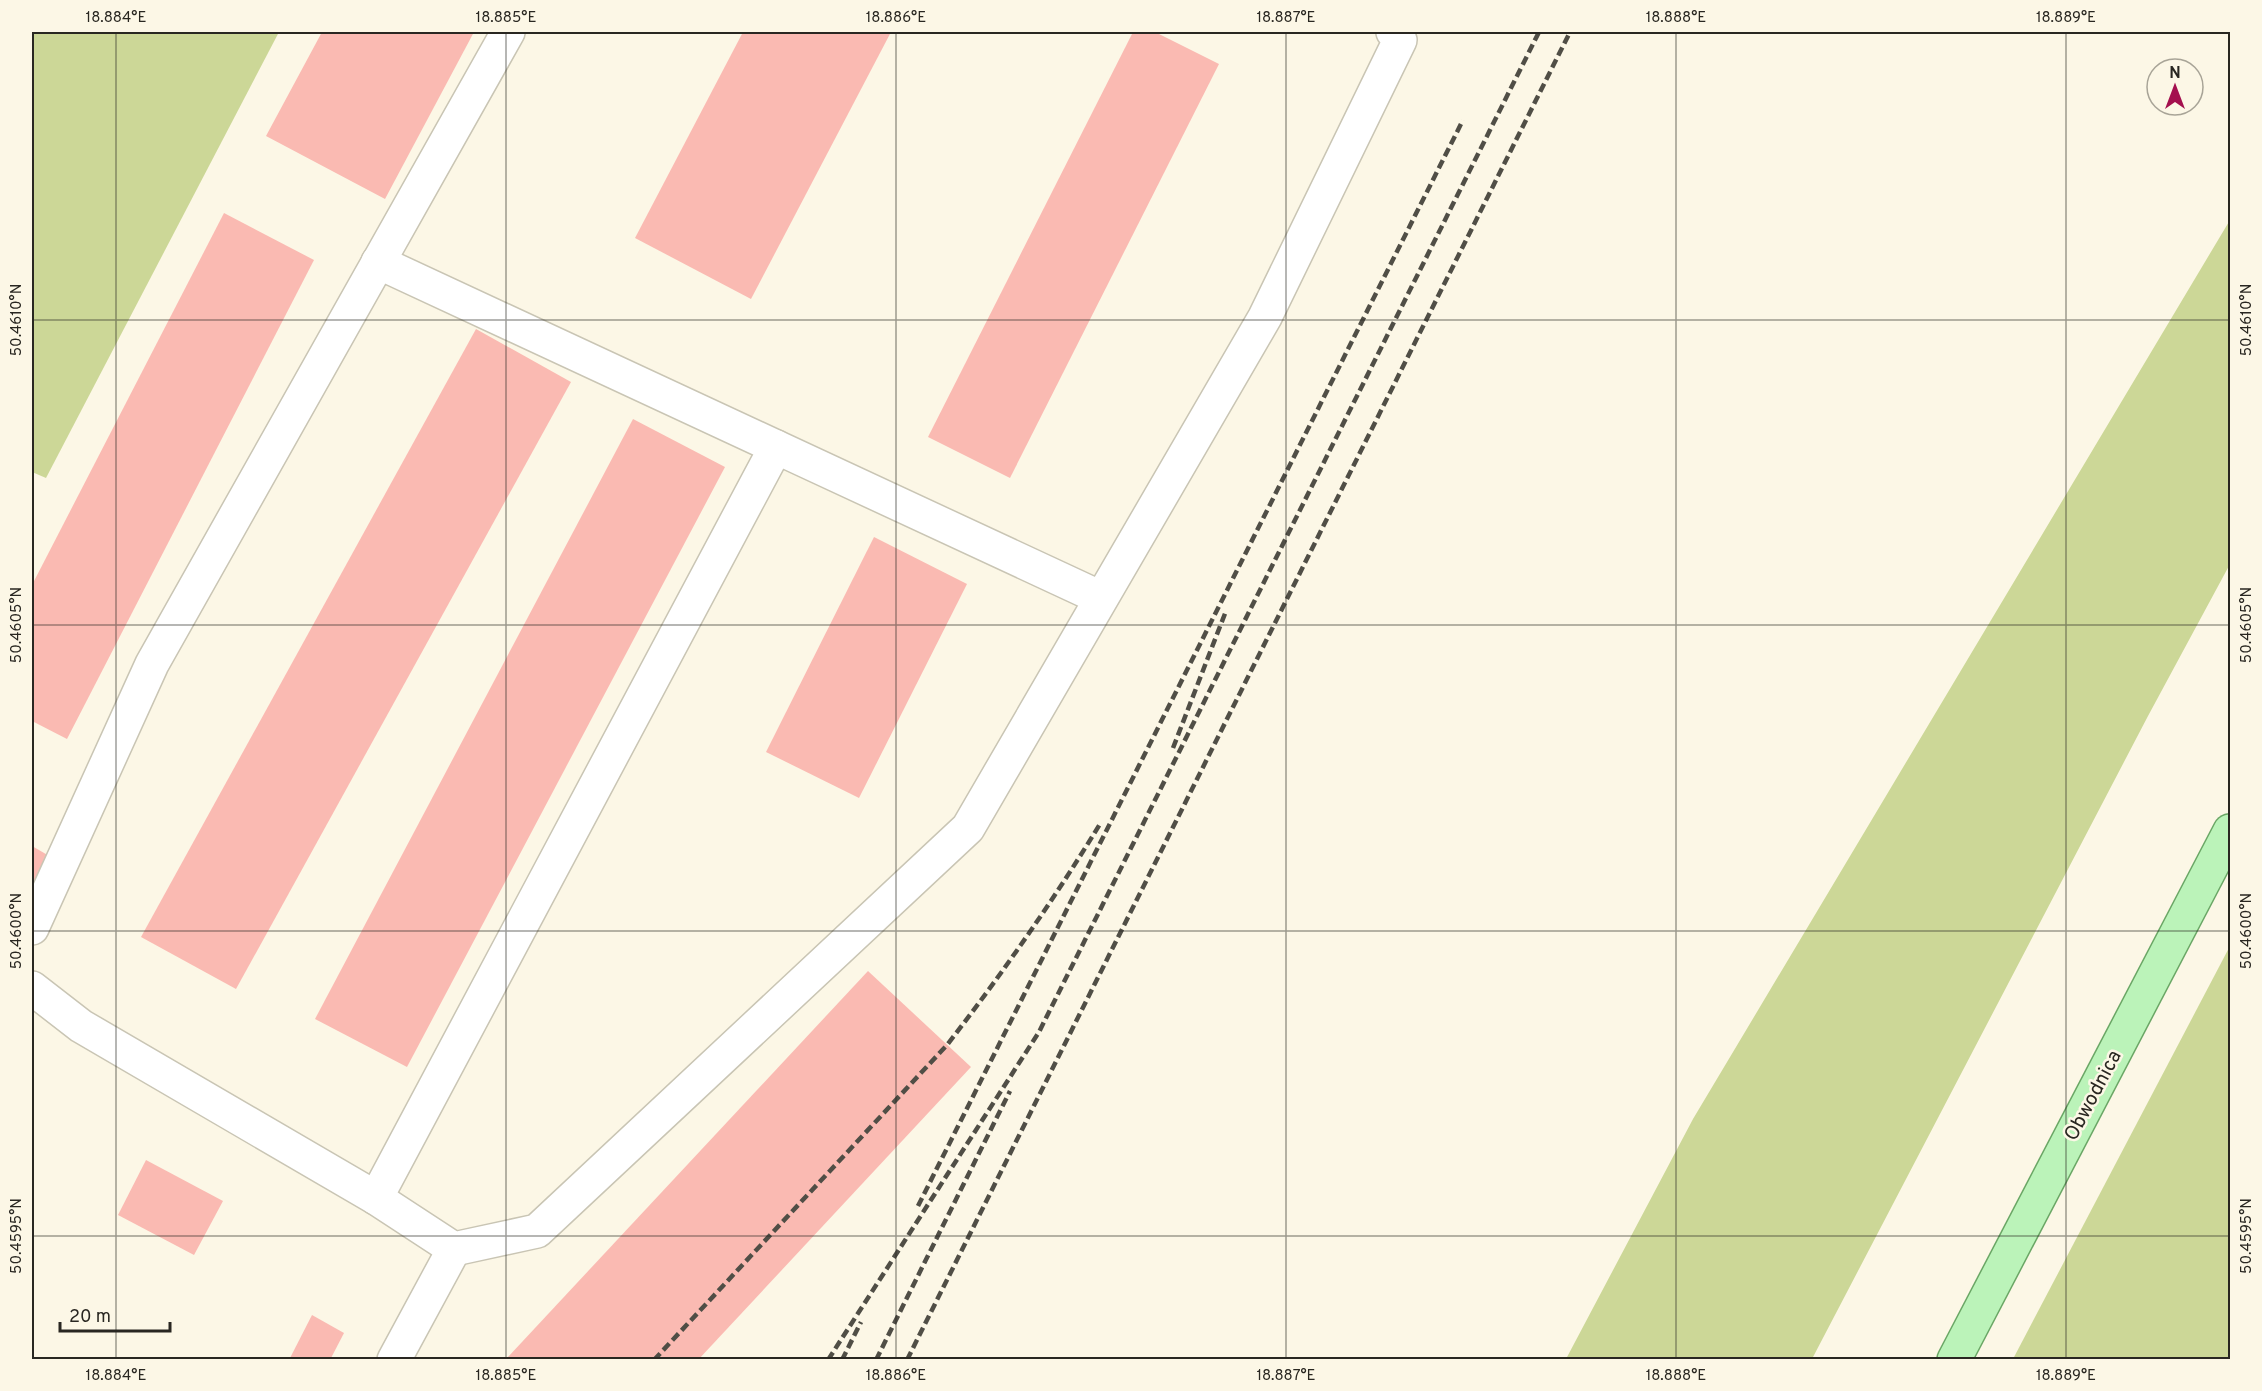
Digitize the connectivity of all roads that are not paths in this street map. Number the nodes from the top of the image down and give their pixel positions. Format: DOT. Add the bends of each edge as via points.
graph roads {
  1 [pos="508,32"];
  2 [pos="1394,32"];
  3 [pos="378,262"];
  4 [pos="776,447"];
  5 [pos="1101,598"];
  6 [pos="2230,831"];
  7 [pos="32,928"];
  8 [pos="32,988"];
  9 [pos="376,1197"];
  10 [pos="454,1250"];
  11 [pos="394,1359"];
  12 [pos="1954,1359"];
  1 -- 3 [label="lane"];
  2 -- 5 [label="lane" via="1400,40 1264,316"];
  3 -- 4 [label="lane"];
  3 -- 7 [label="lane" via="152,664"];
  4 -- 5 [label="lane"];
  4 -- 9 [label="lane"];
  5 -- 10 [label="lane" via="968,828 537,1230"];
  6 -- 12 [label="main road, Obwodnica"];
  8 -- 9 [label="lane" via="81,1026"];
  9 -- 10 [label="lane"];
  10 -- 11 [label="lane"];
}
